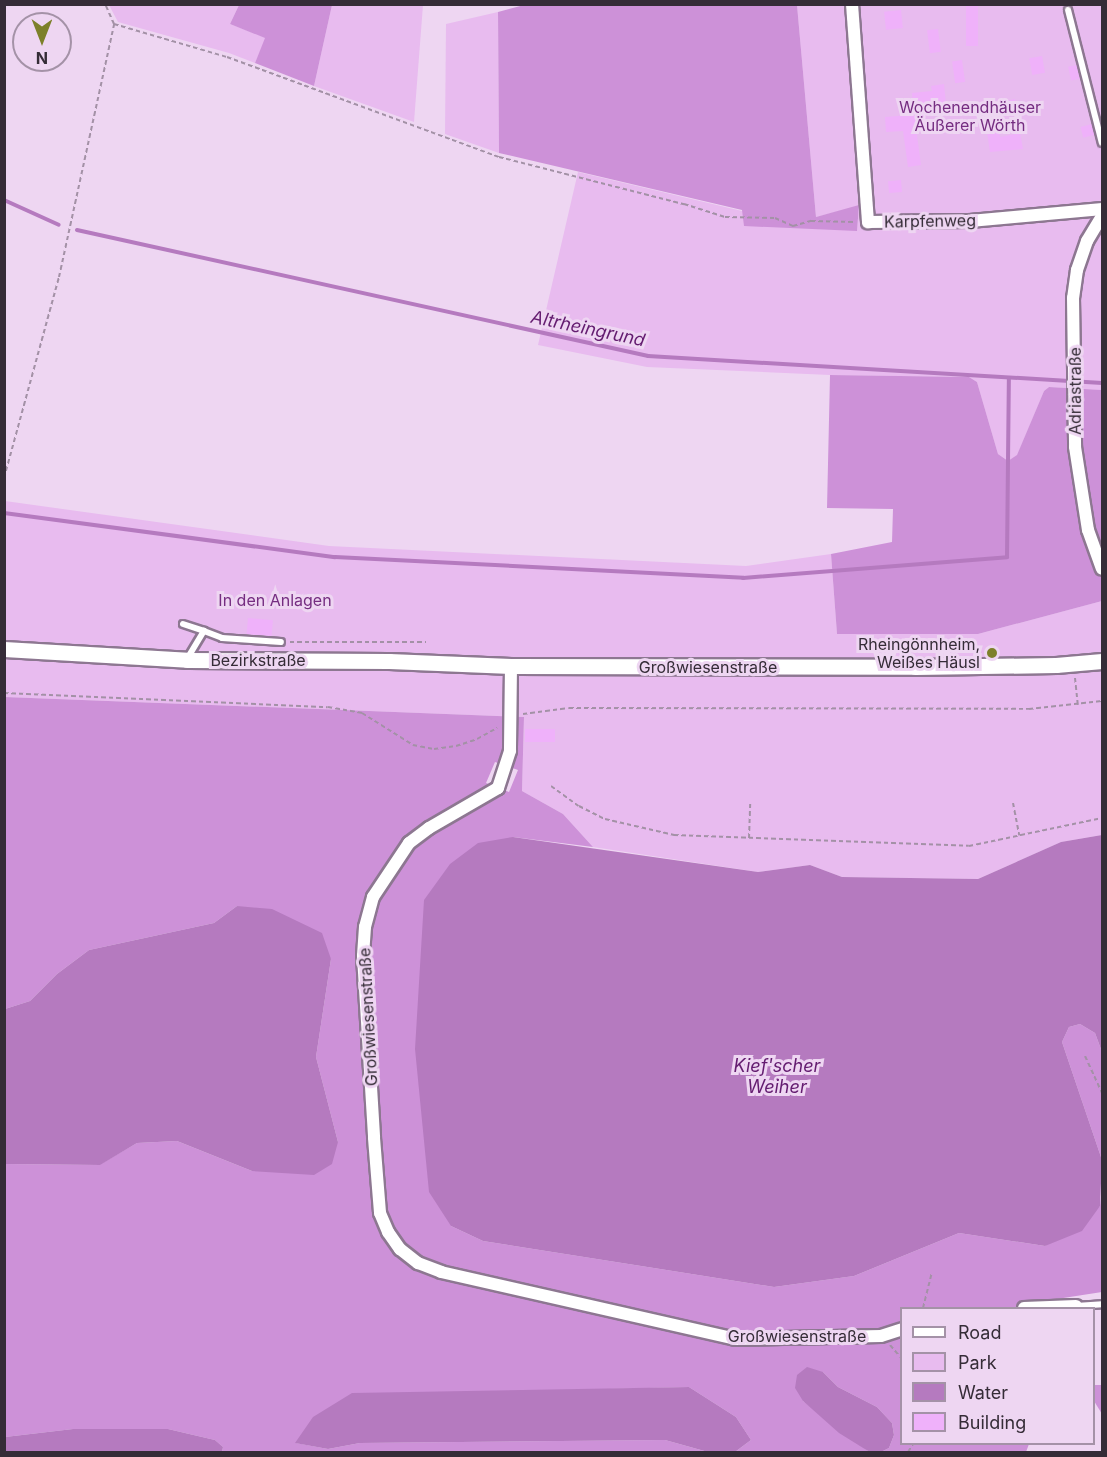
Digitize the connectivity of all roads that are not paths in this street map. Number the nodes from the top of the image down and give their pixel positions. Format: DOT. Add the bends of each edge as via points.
graph roads {
  1 [pos="852,4"];
  2 [pos="1068,10"];
  3 [pos="1102,143"];
  4 [pos="1102,209"];
  5 [pos="1102,216"];
  6 [pos="1102,569"];
  7 [pos="183,624"];
  8 [pos="204,632"];
  9 [pos="281,642"];
  10 [pos="4,649"];
  11 [pos="186,660"];
  12 [pos="1102,661"];
  13 [pos="512,666"];
  14 [pos="1102,1304"];
  15 [pos="1076,1306"];
  16 [pos="1050,1307"];
  17 [pos="900,1330"];
  1 -- 4 [label="street, Karpfenweg" via="868,222 970,220"];
  2 -- 3 [label="lane"];
  5 -- 6 [label="street, Adriastraße" via="1087,241 1077,270 1074,298 1075,447 1088,530"];
  7 -- 8 [label="lane"];
  8 -- 9 [label="lane" via="222,638"];
  8 -- 11 [label="lane"];
  10 -- 11 [label="street, Bezirkstraße"];
  11 -- 13 [label="street, Bezirkstraße"];
  12 -- 13 [label="street, Großwiesenstraße" via="904,668"];
  13 -- 17 [label="street, Großwiesenstraße" via="510,751 498,788 409,843 374,897 365,927 363,956 374,1138 380,1213 388,1232 400,1249 418,1263 441,1272 735,1339 881,1336"];
  14 -- 15 [label="lane"];
  15 -- 16 [label="street"];
}
